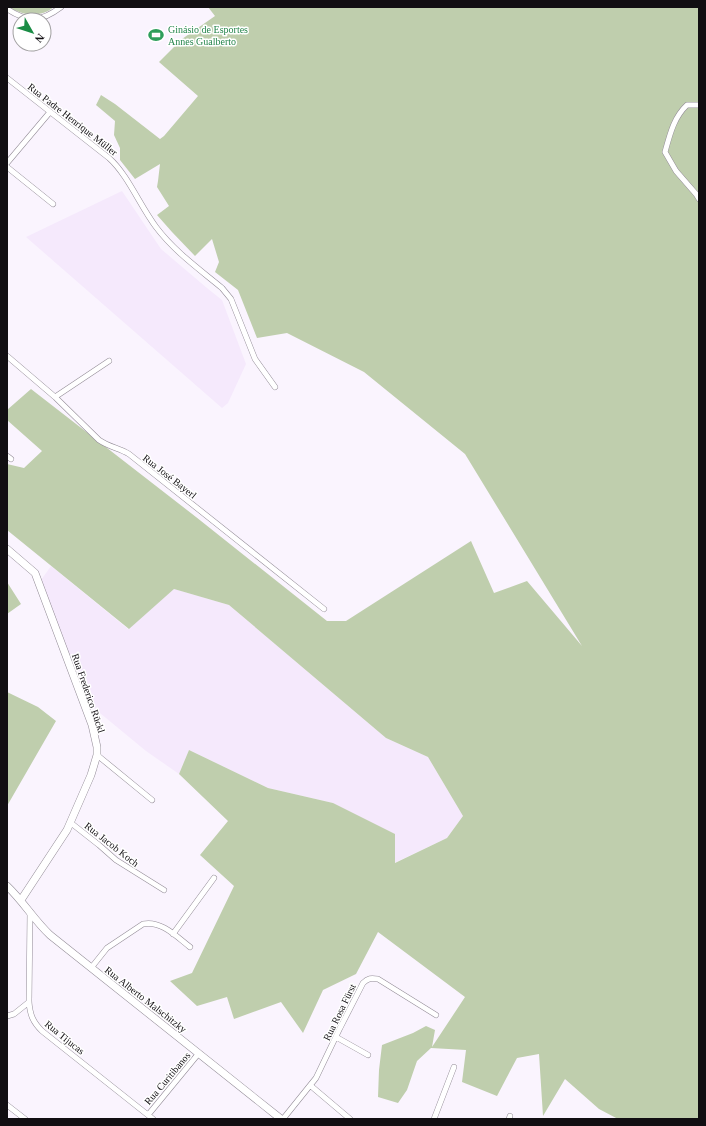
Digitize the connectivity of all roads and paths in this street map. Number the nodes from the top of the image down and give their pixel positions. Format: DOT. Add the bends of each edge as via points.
graph roads {
  1 [pos="61,7"];
  2 [pos="7,9"];
  3 [pos="7,78"];
  4 [pos="699,104"];
  5 [pos="50,112"];
  6 [pos="7,163"];
  7 [pos="7,167"];
  8 [pos="699,199"];
  9 [pos="53,204"];
  10 [pos="7,356"];
  11 [pos="109,360"];
  12 [pos="275,388"];
  13 [pos="55,397"];
  14 [pos="7,549"];
  15 [pos="324,609"];
  16 [pos="96,755"];
  17 [pos="152,800"];
  18 [pos="71,823"];
  19 [pos="214,878"];
  20 [pos="7,886"];
  21 [pos="164,890"];
  22 [pos="21,900"];
  23 [pos="30,912"];
  24 [pos="173,934"];
  25 [pos="190,947"];
  26 [pos="90,968"];
  27 [pos="29,1002"];
  28 [pos="436,1015"];
  29 [pos="7,1016"];
  30 [pos="336,1038"];
  31 [pos="199,1053"];
  32 [pos="368,1054"];
  33 [pos="454,1067"];
  34 [pos="311,1086"];
  35 [pos="7,1104"];
  36 [pos="148,1115"];
  37 [pos="25,1119"];
  38 [pos="153,1119"];
  39 [pos="282,1119"];
  40 [pos="350,1119"];
  41 [pos="434,1119"];
  1 -- 2 [label="street" via="37,19 23,17"];
  3 -- 5 [label="street, Rua Padre Henrique Müller"];
  4 -- 8 [label="street" via="687,105 681,110 673,124 665,152 676,171"];
  5 -- 6 [label="street"];
  5 -- 12 [label="street, Rua Padre Henrique Müller" via="116,165 163,237 227,293 255,359"];
  7 -- 9 [label="street"];
  10 -- 13 [label="street, Rua José Bayerl"];
  11 -- 13 [label="street"];
  13 -- 15 [label="street, Rua José Bayerl" via="99,440 129,454"];
  14 -- 16 [label="street, Rua Frederico Rückl" via="35,573 92,725"];
  16 -- 17 [label="street"];
  16 -- 18 [label="street, Rua Frederico Rückl" via="91,775"];
  18 -- 21 [label="street, Rua Jacob Koch" via="116,860"];
  18 -- 22 [label="street, Rua Frederico Rückl"];
  19 -- 24 [label="street"];
  20 -- 22 [label="street, Rua Alberto Malschitzky"];
  22 -- 23 [label="street, Rua Alberto Malschitzky"];
  23 -- 26 [label="street, Rua Alberto Malschitzky" via="50,935"];
  23 -- 27 [label="street, Rua Tijucas"];
  24 -- 25 [label="street"];
  24 -- 26 [label="street" via="157,924 143,924 107,948"];
  26 -- 31 [label="street, Rua Alberto Malschitzky"];
  27 -- 29 [label="street" via="14,1014"];
  27 -- 36 [label="street, Rua Tijucas" via="31,1017 42,1032"];
  28 -- 30 [label="street, Rua Rosa Fürst" via="378,980 367,979"];
  30 -- 32 [label="street"];
  30 -- 34 [label="street, Rua Rosa Fürst"];
  31 -- 36 [label="street, Rua Curitibanos"];
  31 -- 39 [label="street, Rua Alberto Malschitzky"];
  33 -- 41 [label="street"];
  34 -- 39 [label="street, Rua Rosa Fürst"];
  34 -- 40 [label="street"];
  35 -- 37 [label="street"];
  36 -- 38 [label="street, Rua Tijucas"];
}
